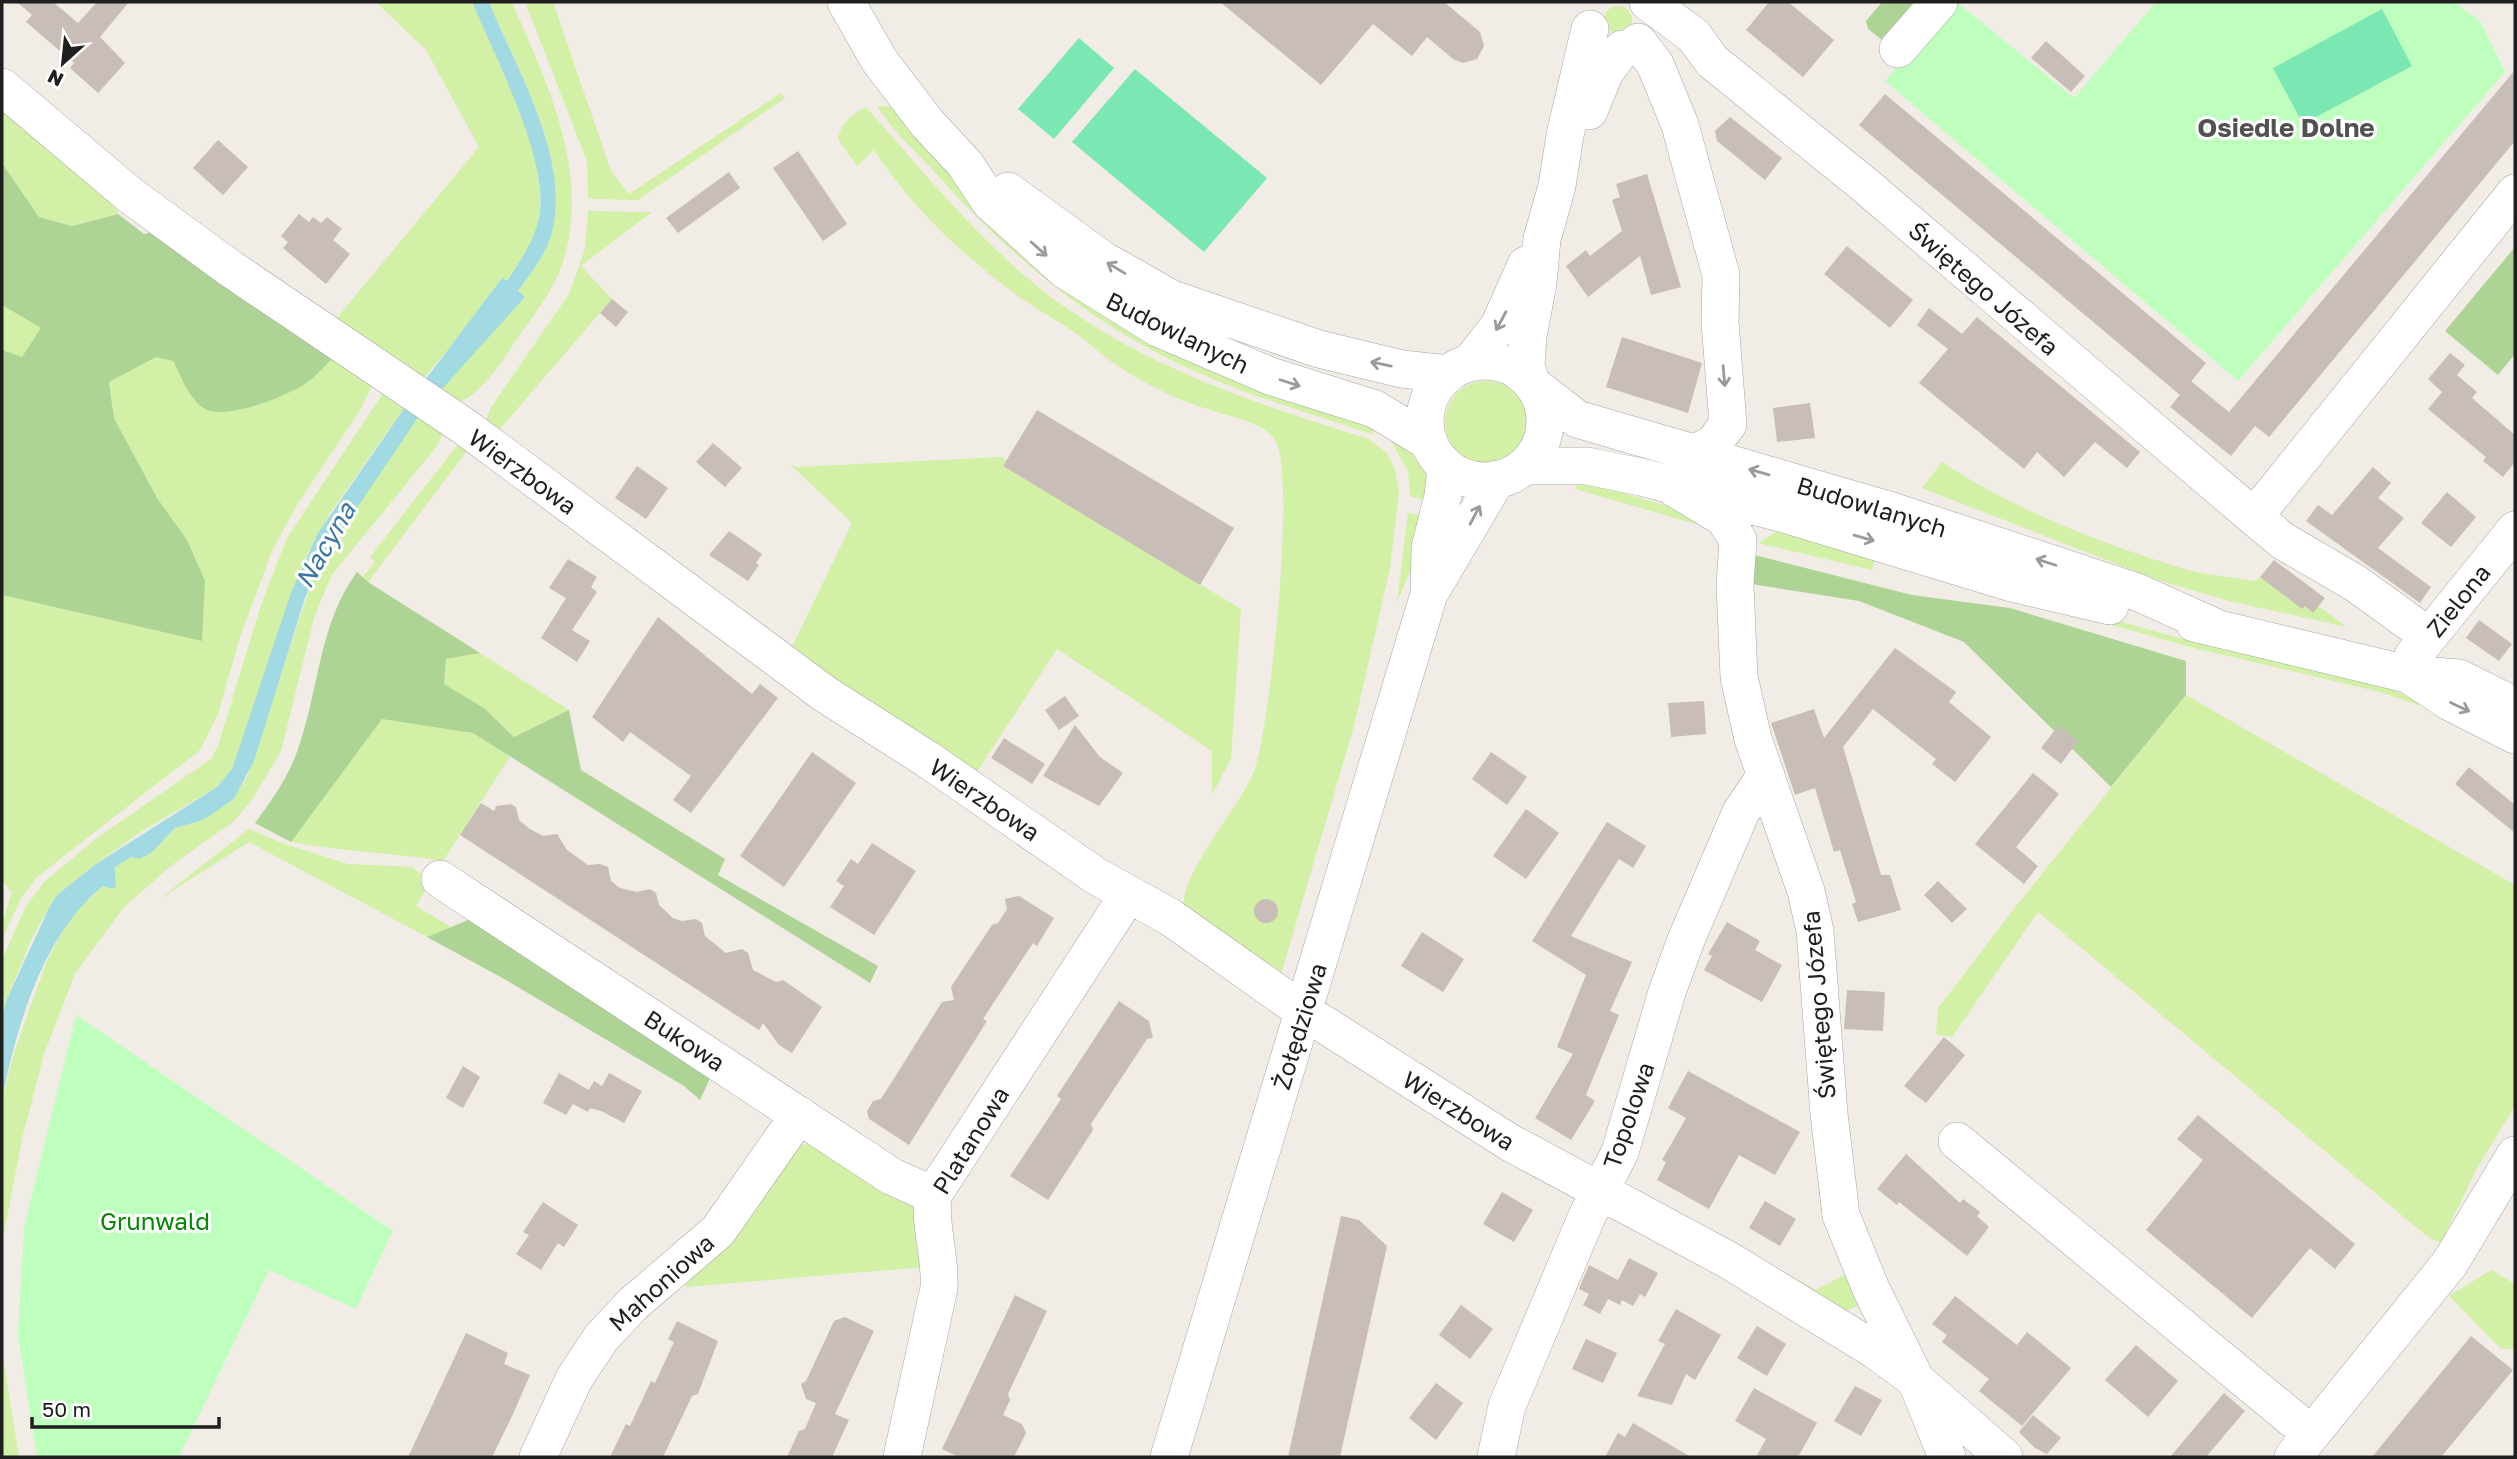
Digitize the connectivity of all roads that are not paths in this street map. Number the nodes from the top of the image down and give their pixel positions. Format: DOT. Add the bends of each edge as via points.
graph roads {
  1 [pos="846,2"];
  2 [pos="1642,2"];
  3 [pos="1648,2"];
  4 [pos="1939,2"];
  5 [pos="1591,10"];
  6 [pos="1630,46"];
  7 [pos="1898,49"];
  8 [pos="1712,61"];
  9 [pos="2,87"];
  10 [pos="965,164"];
  11 [pos="1557,186"];
  12 [pos="2515,193"];
  13 [pos="1542,239"];
  14 [pos="1459,369"];
  15 [pos="1531,383"];
  16 [pos="1695,453"];
  17 [pos="1438,454"];
  18 [pos="1510,473"];
  19 [pos="1666,483"];
  20 [pos="1776,512"];
  21 [pos="2254,517"];
  22 [pos="2515,530"];
  23 [pos="1738,540"];
  24 [pos="1429,594"];
  25 [pos="2412,624"];
  26 [pos="2217,628"];
  27 [pos="2407,674"];
  28 [pos="2515,706"];
  29 [pos="2515,735"];
  30 [pos="1766,775"];
  31 [pos="440,879"];
  32 [pos="1128,895"];
  33 [pos="1303,1011"];
  34 [pos="799,1115"];
  35 [pos="1957,1141"];
  36 [pos="2515,1155"];
  37 [pos="1600,1193"];
  38 [pos="933,1195"];
  39 [pos="1878,1305"];
  40 [pos="1843,1330"];
  41 [pos="1916,1380"];
  42 [pos="2302,1446"];
  43 [pos="538,1457"];
  44 [pos="902,1457"];
  45 [pos="1169,1457"];
  46 [pos="1496,1457"];
  47 [pos="1947,1457"];
  48 [pos="2003,1457"];
  1 -- 10 [label="street, Budowlanych" via="878,60"];
  2 -- 6 [label="street" via="1648,22"];
  3 -- 8 [label="street, Świętego Józefa" via="1694,36"];
  4 -- 7 [label="street"];
  5 -- 6 [label="street" via="1602,44"];
  5 -- 11 [label="street"];
  6 -- 8 [label="street, Świętego Józefa"];
  6 -- 11 [label="street" via="1598,88"];
  6 -- 16 [label="street, one-way" via="1655,64 1680,125 1721,275 1728,424 1713,444"];
  8 -- 21 [label="street, Świętego Józefa"];
  9 -- 32 [label="street, Wierzbowa" via="137,201 231,269 444,414 825,694"];
  14 -- 10 [label="street, Budowlanych, one-way" via="1402,369 1319,349 1172,299 1103,260"];
  10 -- 17 [label="street, Budowlanych, one-way" via="990,202 1038,248 1110,301 1158,328 1259,372 1375,409"];
  11 -- 13 [label="street"];
  12 -- 21 [label="street"];
  13 -- 14 [label="street, one-way" via="1499,326"];
  13 -- 15 [label="street" via="1527,349"];
  14 -- 15 [label="street" via="1503,365"];
  14 -- 17 [label="street" via="1429,401 1425,426"];
  15 -- 16 [label="street, Budowlanych" via="1577,419"];
  15 -- 18 [label="street" via="1542,403 1544,426 1538,448"];
  26 -- 16 [label="street, Budowlanych, one-way" via="2137,592 1892,511"];
  17 -- 18 [label="street" via="1470,479"];
  17 -- 24 [label="street, Żołędziowa" via="1443,496 1430,548"];
  18 -- 19 [label="street, Budowlanych" via="1598,467"];
  24 -- 18 [label="street, Żołędziowa, one-way"];
  19 -- 20 [label="street, Budowlanych"];
  19 -- 23 [label="street" via="1724,518"];
  20 -- 23 [label="street" via="1751,526"];
  20 -- 26 [label="street, Budowlanych, one-way" via="2012,583"];
  21 -- 25 [label="street, Świętego Józefa" via="2283,541 2355,583"];
  22 -- 27 [label="street, Zielona" via="2413,656"];
  23 -- 30 [label="street, Świętego Józefa" via="1739,677"];
  24 -- 33 [label="street, Żołędziowa"];
  26 -- 27 [label="street, Budowlanych"];
  27 -- 28 [label="street, Budowlanych" via="2459,678"];
  27 -- 29 [label="street, Budowlanych, one-way"];
  30 -- 37 [label="street, Topolowa" via="1741,812 1686,940 1620,1152"];
  30 -- 39 [label="street, Świętego Józefa" via="1815,931 1841,1215"];
  31 -- 34 [label="street, Bukowa"];
  32 -- 33 [label="street, Wierzbowa" via="1170,917"];
  32 -- 38 [label="street, Platanowa"];
  33 -- 37 [label="street, Wierzbowa" via="1508,1142"];
  33 -- 45 [label="street, Żołędziowa"];
  34 -- 38 [label="street, Bukowa" via="891,1176"];
  34 -- 43 [label="street, Mahoniowa" via="718,1231 601,1338 574,1379"];
  35 -- 42 [label="street"];
  36 -- 42 [label="street" via="2450,1264"];
  37 -- 40 [label="street, Wierzbowa" via="1730,1261"];
  37 -- 46 [label="street, Topolowa" via="1507,1406"];
  38 -- 44 [label="street, Platanowa" via="939,1288"];
  39 -- 40 [label="street"];
  39 -- 41 [label="street, Świętego Józefa"];
  40 -- 41 [label="street, Wierzbowa"];
  41 -- 47 [label="street, Świętego Józefa"];
  41 -- 48 [label="street, Wierzbowa"];
}
